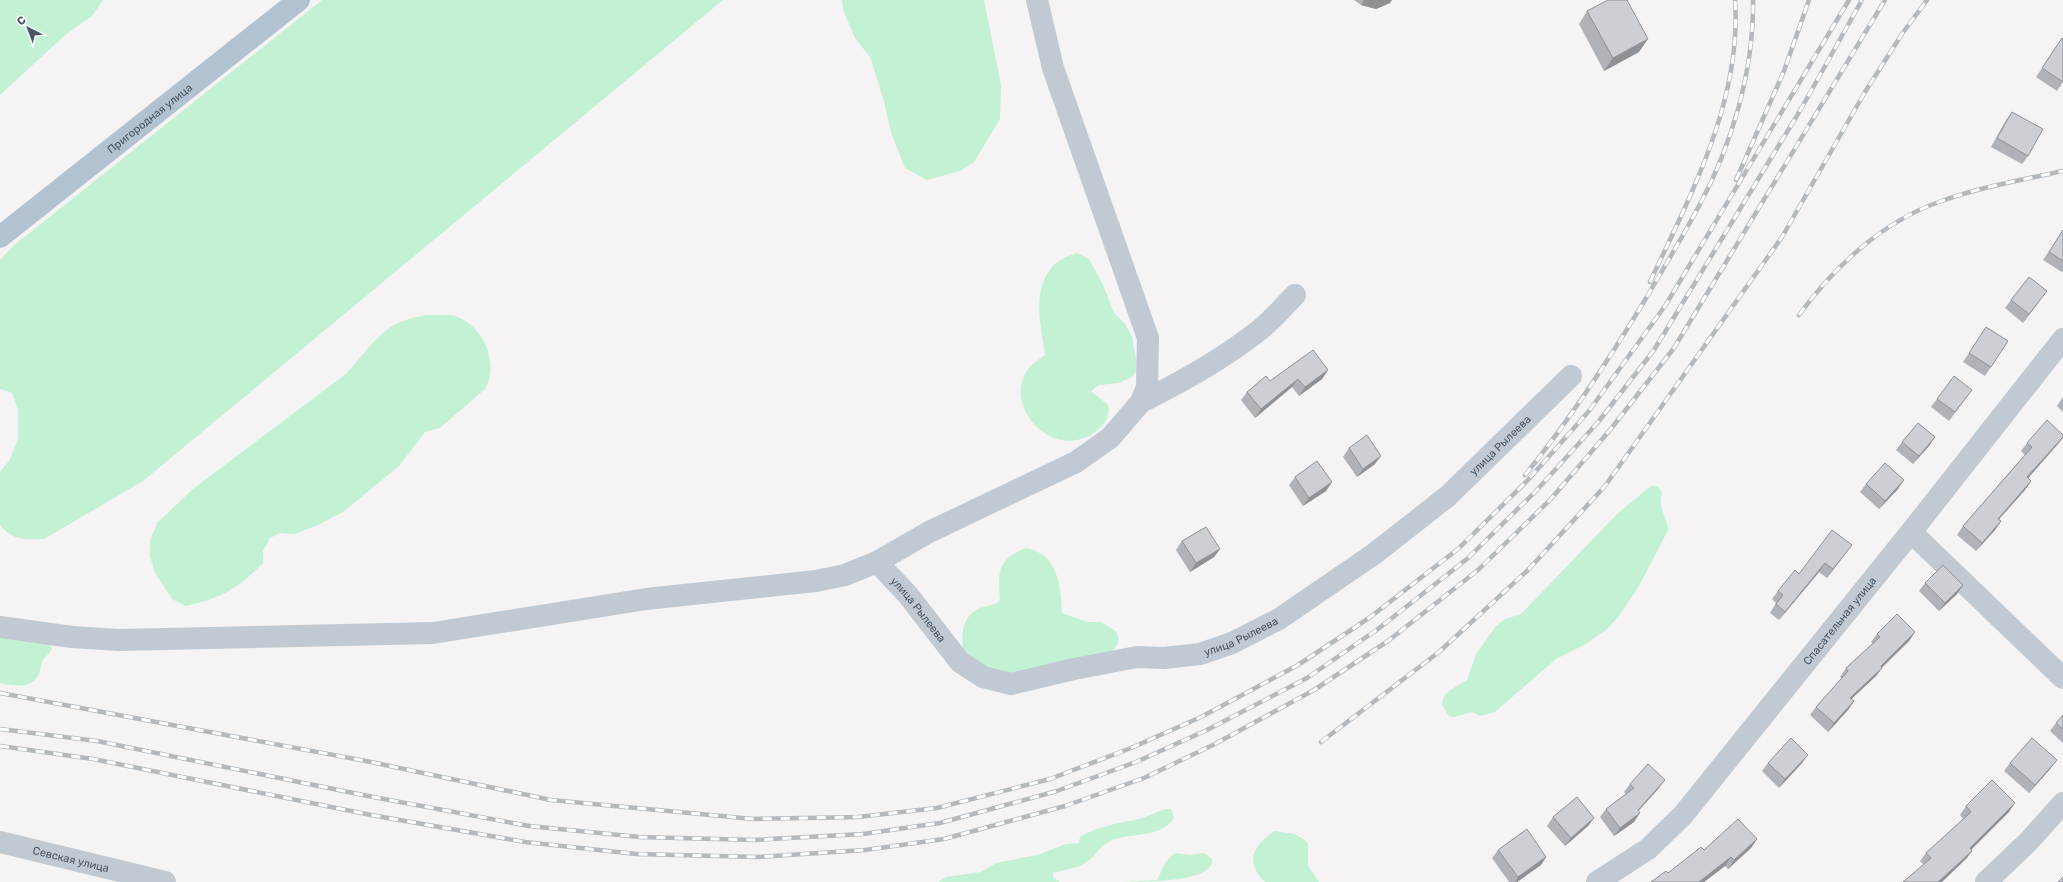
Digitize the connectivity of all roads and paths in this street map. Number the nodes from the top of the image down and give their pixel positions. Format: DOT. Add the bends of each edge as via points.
graph roads {
  1 [pos="299,0"];
  2 [pos="1037,0"];
  3 [pos="0,237"];
  4 [pos="1295,295"];
  5 [pos="2063,339"];
  6 [pos="1571,376"];
  7 [pos="1141,402"];
  8 [pos="1912,532"];
  9 [pos="877,562"];
  10 [pos="0,626"];
  11 [pos="2063,678"];
  12 [pos="2063,802"];
  13 [pos="0,842"];
  14 [pos="165,882"];
  15 [pos="1597,882"];
  16 [pos="1986,882"];
  1 -- 3 [label="main road, Пригородная улица"];
  2 -- 7 [label="street" via="1053,68 1148,338 1147,387"];
  4 -- 7 [label="street" via="1264,327 1216,362"];
  5 -- 8 [label="street, Спасательная улица"];
  6 -- 9 [label="street, улица Рылеева" via="1448,496 1374,554 1279,619 1232,643 1200,654 1164,658 1137,657 1011,684 983,677 960,662 908,595"];
  7 -- 9 [label="street" via="1110,438 1076,462 929,532"];
  8 -- 11 [label="street"];
  8 -- 15 [label="street, Спасательная улица" via="1683,815 1648,849"];
  9 -- 10 [label="street" via="845,575 816,581 646,599 433,633 119,640 72,637"];
  12 -- 16 [label="street" via="2028,842"];
  13 -- 14 [label="street, Севская улица"];
}
